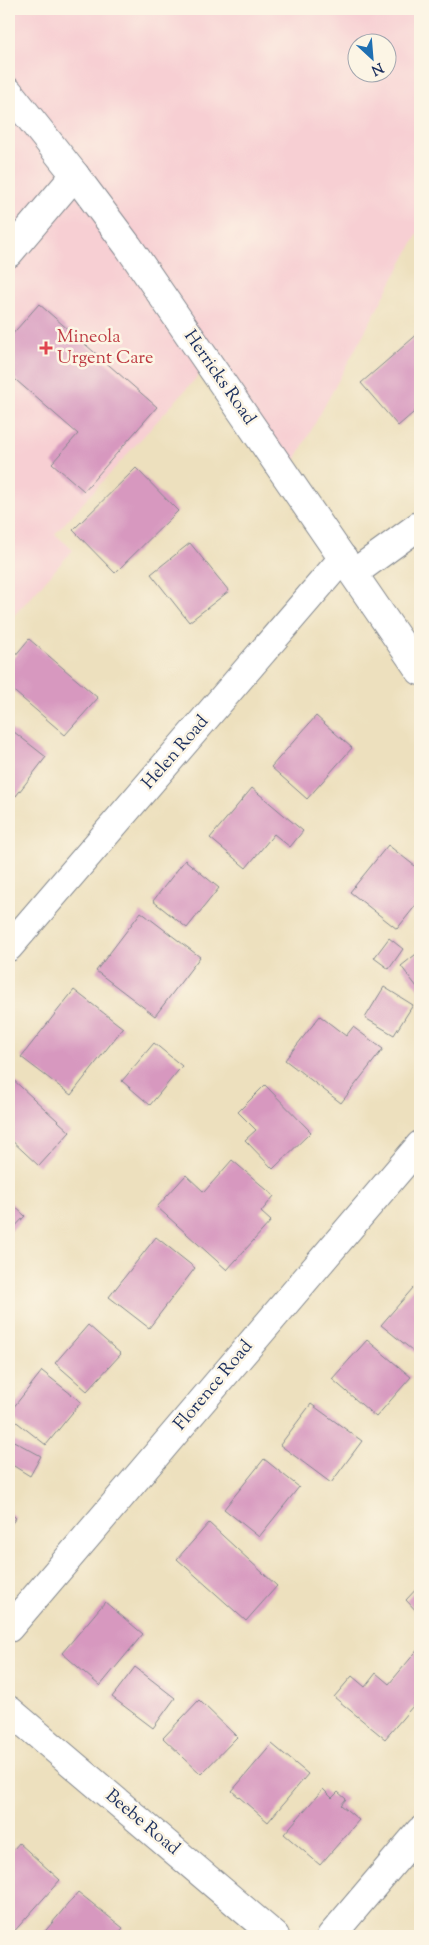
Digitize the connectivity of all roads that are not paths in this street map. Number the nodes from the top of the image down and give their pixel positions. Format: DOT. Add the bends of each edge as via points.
graph roads {
  1 [pos="9,92"];
  2 [pos="75,175"];
  3 [pos="9,253"];
  4 [pos="420,525"];
  5 [pos="349,565"];
  6 [pos="420,671"];
  7 [pos="9,947"];
  8 [pos="420,1144"];
  9 [pos="9,1628"];
  10 [pos="9,1710"];
  11 [pos="420,1831"];
  12 [pos="275,1936"];
  13 [pos="331,1936"];
  1 -- 2 [label="street, Herricks Road"];
  2 -- 3 [label="street"];
  2 -- 5 [label="street, Herricks Road" via="128,246"];
  4 -- 5 [label="street, Helen Road"];
  5 -- 6 [label="street, Herricks Road"];
  5 -- 7 [label="street, Helen Road"];
  8 -- 9 [label="street, Florence Road"];
  10 -- 12 [label="street, Beebe Road"];
  11 -- 13 [label="street"];
}
